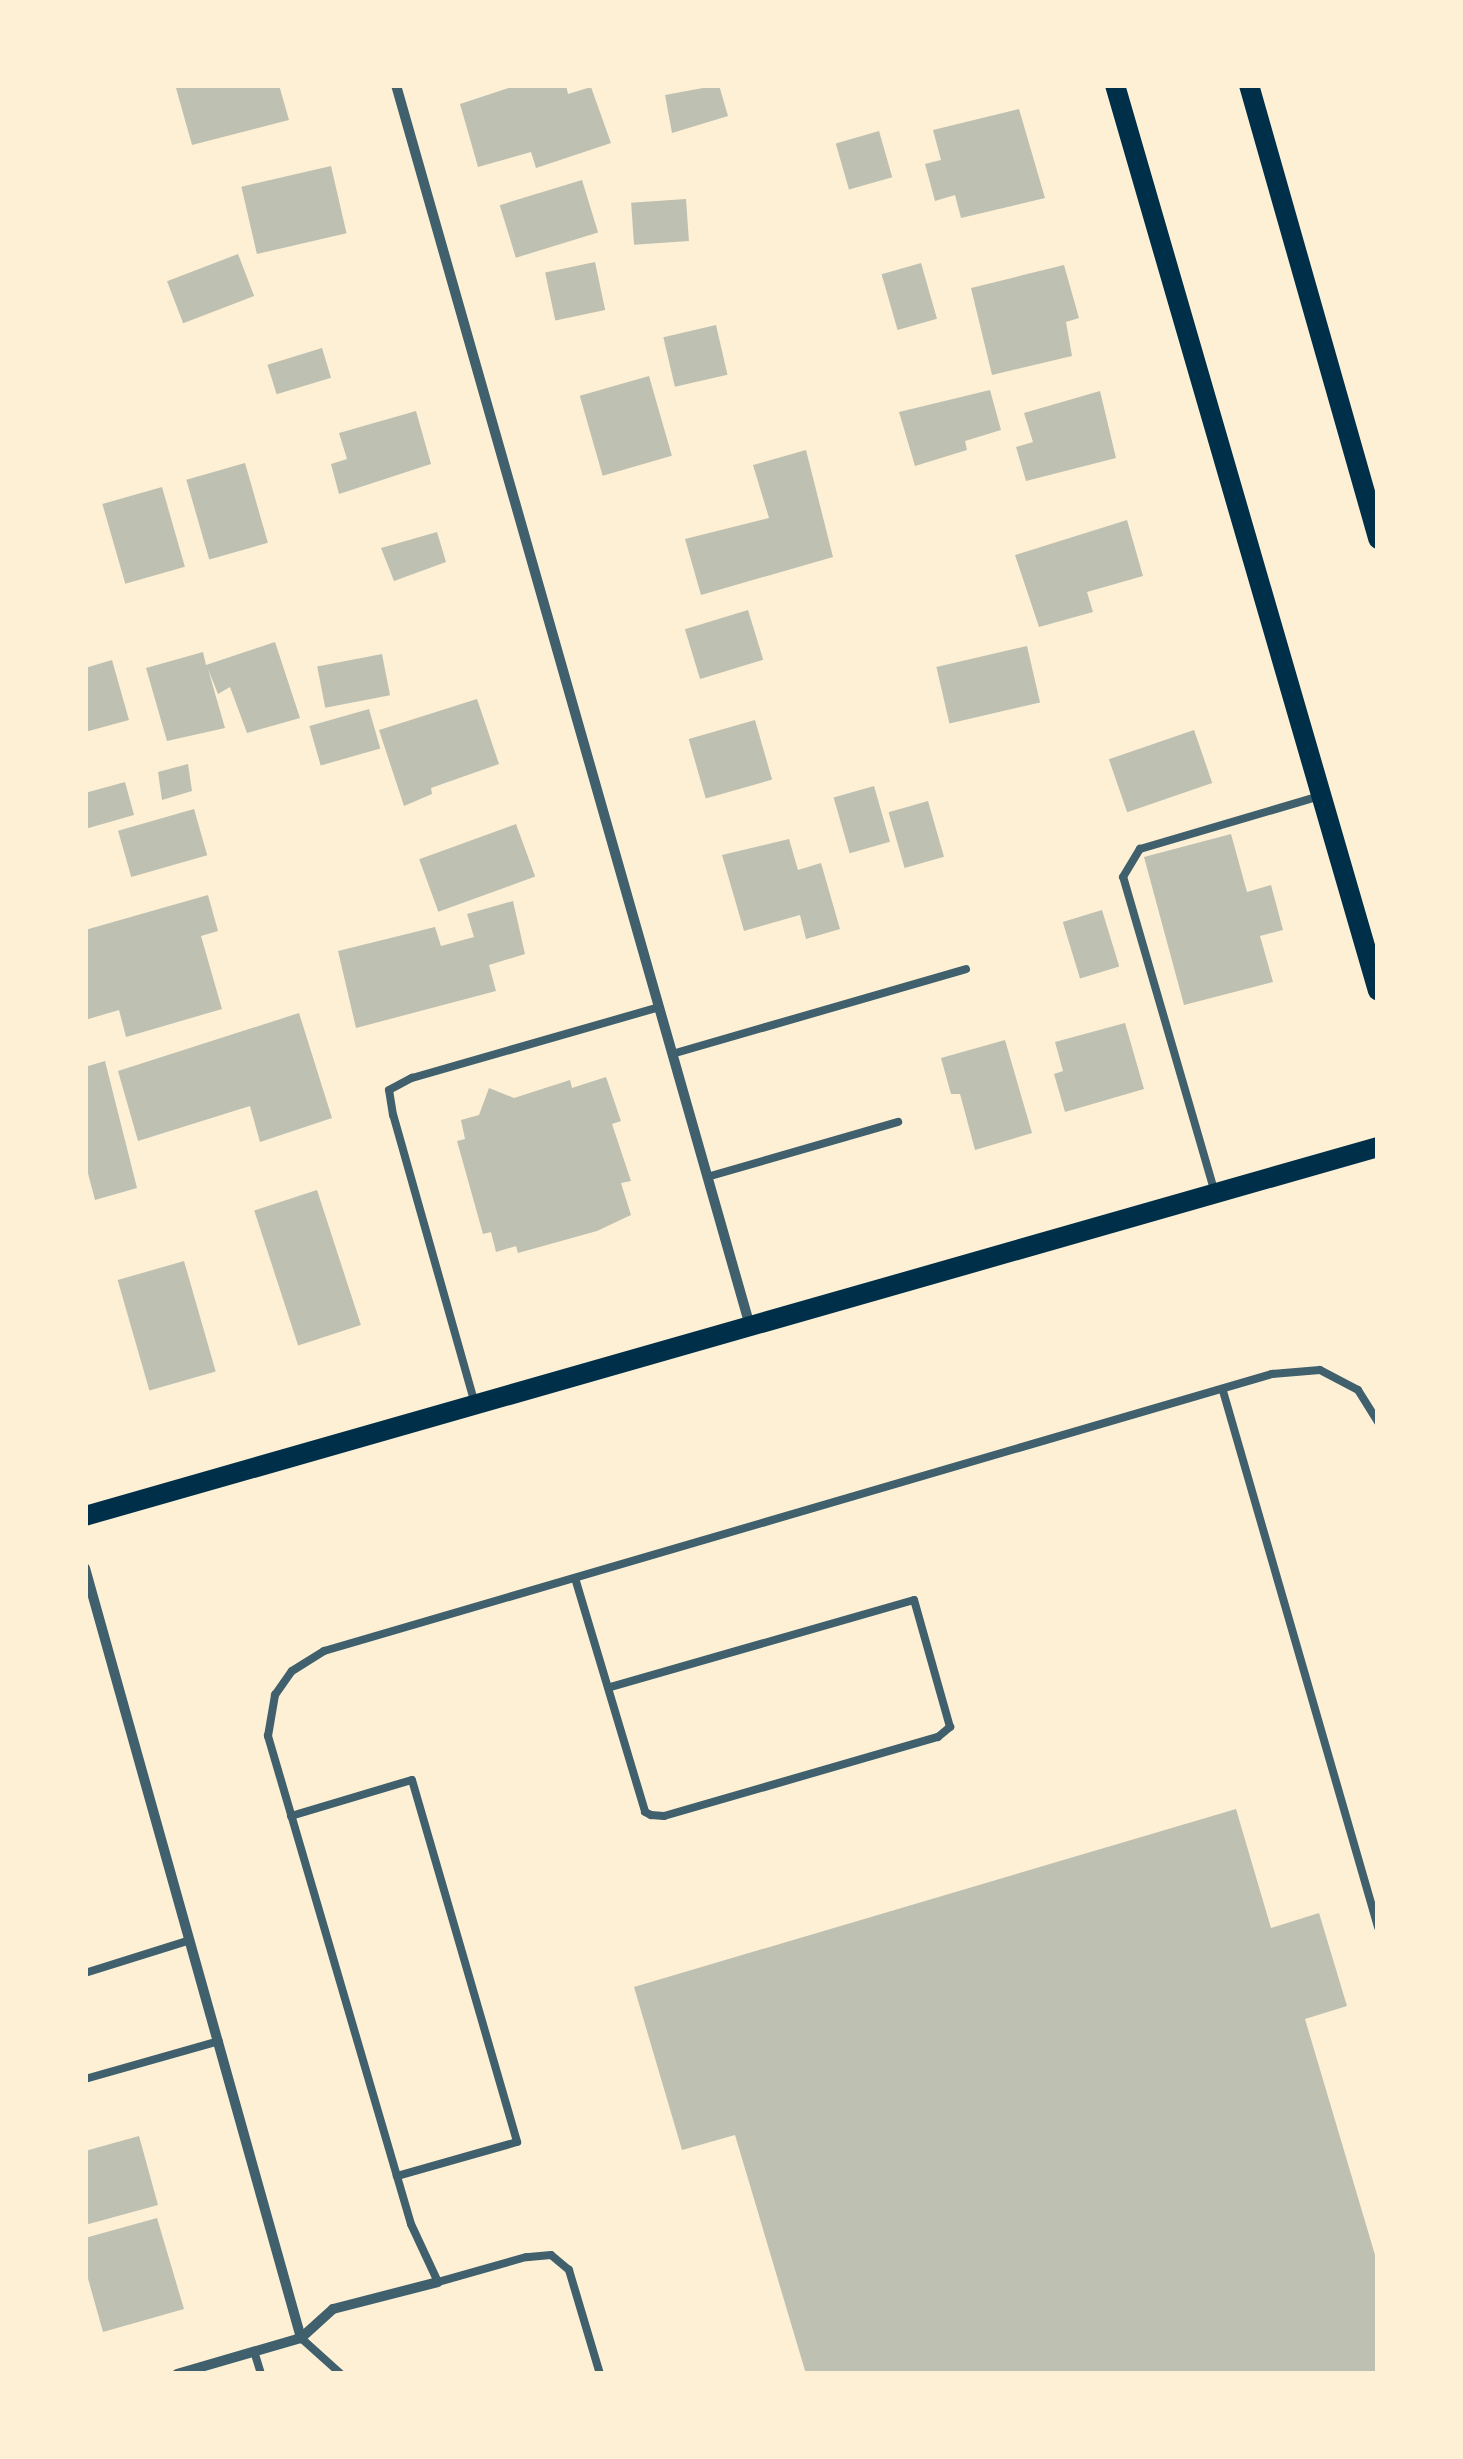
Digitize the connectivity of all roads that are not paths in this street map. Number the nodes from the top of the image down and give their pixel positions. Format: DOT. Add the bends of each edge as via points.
graph roads {
  1 [pos="396,85"];
  2 [pos="1116,85"];
  3 [pos="1249,85"];
  4 [pos="1378,538"];
  5 [pos="1322,796"];
  6 [pos="966,968"];
  7 [pos="1378,991"];
  8 [pos="658,1007"];
  9 [pos="672,1054"];
  10 [pos="898,1122"];
  11 [pos="1378,1147"];
  12 [pos="708,1178"];
  13 [pos="1215,1194"];
  14 [pos="750,1327"];
  15 [pos="1222,1391"];
  16 [pos="476,1404"];
  17 [pos="1378,1422"];
  18 [pos="85,1516"];
  19 [pos="85,1568"];
  20 [pos="575,1578"];
  21 [pos="608,1688"];
  22 [pos="291,1816"];
  23 [pos="1378,1928"];
  24 [pos="190,1940"];
  25 [pos="85,1973"];
  26 [pos="219,2041"];
  27 [pos="85,2079"];
  28 [pos="397,2176"];
  29 [pos="438,2282"];
  30 [pos="302,2338"];
  31 [pos="254,2351"];
  32 [pos="177,2374"];
  33 [pos="261,2374"];
  34 [pos="341,2374"];
  35 [pos="600,2374"];
  1 -- 8 [label="street"];
  2 -- 5 [label="main road"];
  3 -- 4 [label="main road"];
  5 -- 7 [label="main road"];
  5 -- 13 [label="lane" via="1140,849 1123,878"];
  6 -- 9 [label="lane"];
  8 -- 9 [label="street"];
  8 -- 16 [label="lane" via="389,1090"];
  9 -- 12 [label="street"];
  10 -- 12 [label="lane"];
  11 -- 13 [label="main road"];
  12 -- 14 [label="street"];
  13 -- 14 [label="main road"];
  14 -- 16 [label="main road"];
  15 -- 17 [label="lane" via="1272,1374 1320,1370 1358,1390"];
  15 -- 20 [label="lane"];
  15 -- 23 [label="lane"];
  16 -- 18 [label="main road"];
  19 -- 24 [label="street"];
  20 -- 21 [label="lane"];
  20 -- 22 [label="lane" via="324,1651 292,1671 275,1696 268,1736"];
  21 -- 21 [label="lane" via="651,1815 938,1736 950,1727 914,1600"];
  22 -- 28 [label="lane"];
  22 -- 28 [label="lane" via="412,1780 517,2142"];
  24 -- 25 [label="lane"];
  24 -- 26 [label="street"];
  26 -- 27 [label="lane"];
  26 -- 30 [label="street"];
  28 -- 29 [label="lane"];
  29 -- 30 [label="street" via="332,2309"];
  29 -- 35 [label="lane" via="551,2255 568,2270"];
  30 -- 31 [label="street"];
  30 -- 34 [label="lane"];
  31 -- 32 [label="street"];
  31 -- 33 [label="lane"];
}
